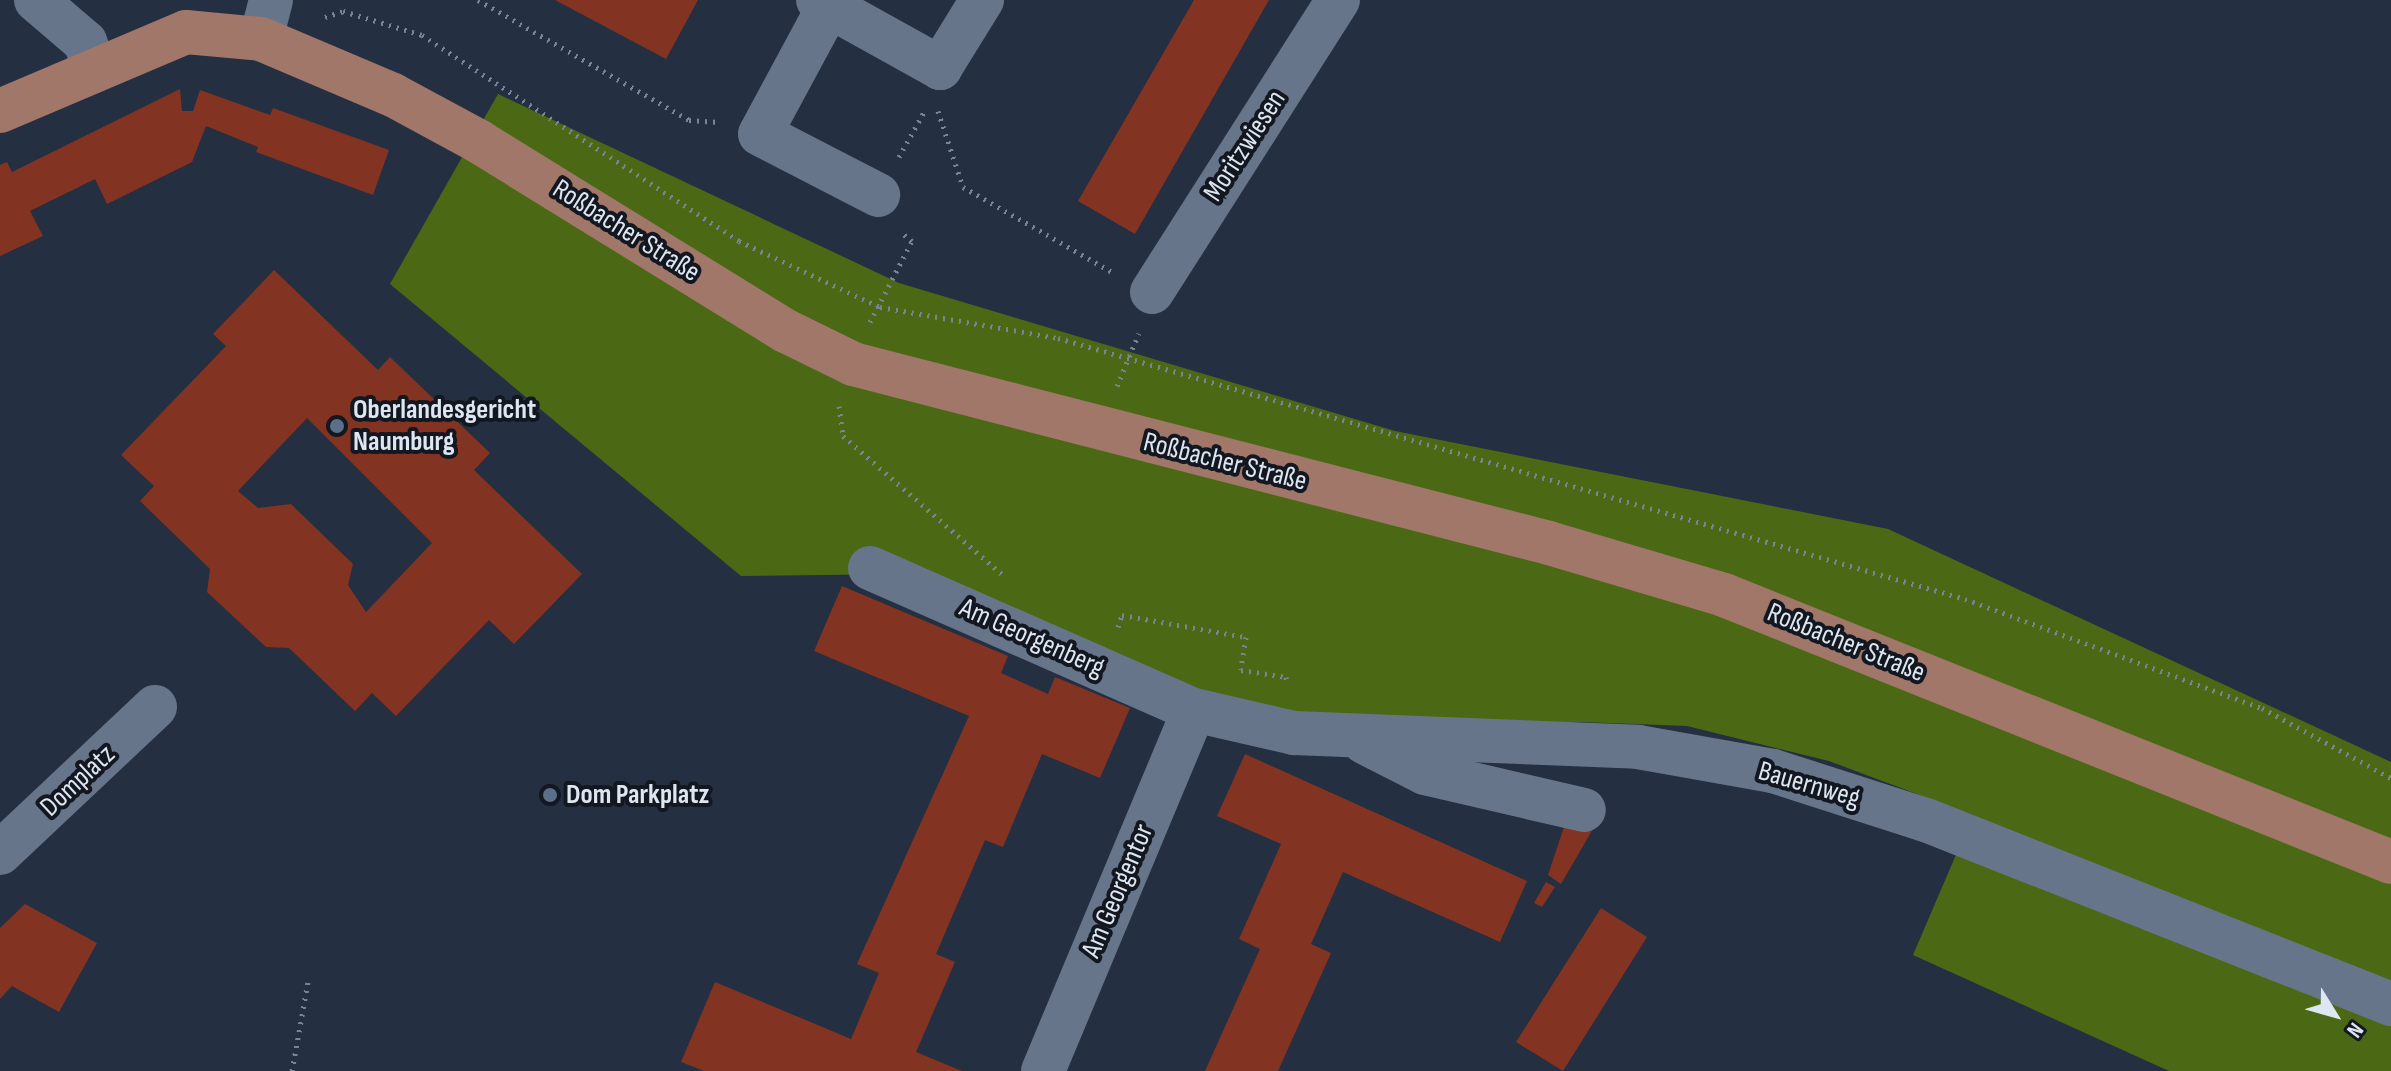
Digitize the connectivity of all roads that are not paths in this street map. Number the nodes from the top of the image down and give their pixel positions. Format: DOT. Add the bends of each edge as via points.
graph roads {
  1 [pos="36,0"];
  2 [pos="982,0"];
  3 [pos="1338,0"];
  4 [pos="823,3"];
  5 [pos="266,19"];
  6 [pos="95,68"];
  7 [pos="0,111"];
  8 [pos="878,195"];
  9 [pos="1152,292"];
  10 [pos="870,568"];
  11 [pos="155,707"];
  12 [pos="1194,710"];
  13 [pos="1351,736"];
  14 [pos="1584,810"];
  15 [pos="0,853"];
  16 [pos="2391,862"];
  17 [pos="2391,1004"];
  18 [pos="1043,1071"];
  1 -- 6 [label="street" via="85,42"];
  2 -- 4 [label="street" via="940,68"];
  3 -- 9 [label="street, Moritzwiesen"];
  4 -- 8 [label="street" via="760,134"];
  5 -- 6 [label="main road, Roßbacher Straße" via="186,32"];
  5 -- 16 [label="main road, Roßbacher Straße" via="821,350 902,380 1549,543 1724,595"];
  6 -- 7 [label="main road, Roßbacher Straße"];
  10 -- 12 [label="street, Am Georgenberg"];
  11 -- 15 [label="street, Domplatz"];
  12 -- 13 [label="street, Bauernweg" via="1294,733"];
  12 -- 18 [label="street, Am Georgentor"];
  13 -- 14 [label="street" via="1425,773"];
  13 -- 17 [label="street, Bauernweg" via="1638,747 1773,771 1926,820"];
}
